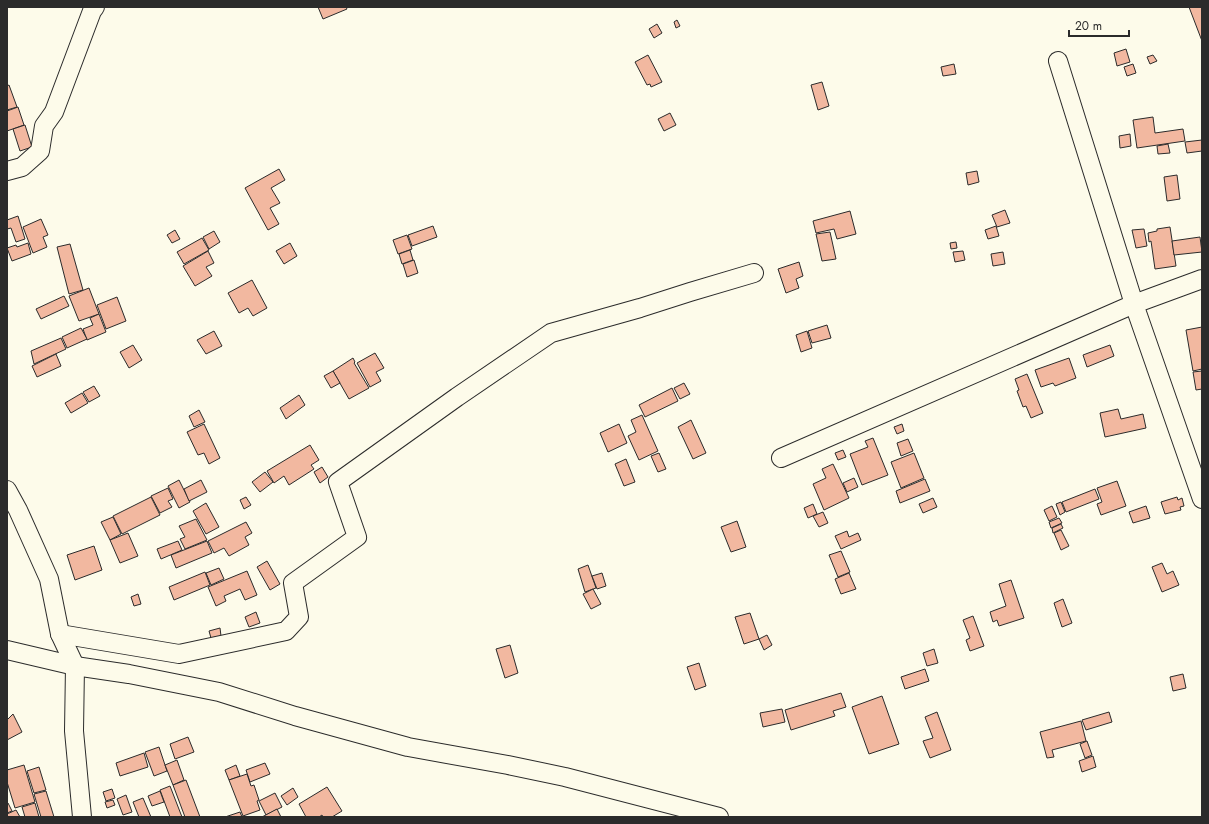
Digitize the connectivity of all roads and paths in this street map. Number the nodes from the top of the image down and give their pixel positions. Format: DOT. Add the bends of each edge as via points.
graph roads {
  1 [pos="95,7"];
  2 [pos="1058,61"];
  3 [pos="7,171"];
  4 [pos="754,273"];
  5 [pos="1202,279"];
  6 [pos="1134,304"];
  7 [pos="781,458"];
  8 [pos="7,490"];
  9 [pos="1202,499"];
  10 [pos="60,634"];
  11 [pos="7,650"];
  12 [pos="75,666"];
  13 [pos="82,817"];
  14 [pos="719,817"];
  1 -- 3 [label="street" via="54,112 44,126 40,151 22,167"];
  2 -- 6 [label="street"];
  4 -- 10 [label="street" via="551,334 338,482 357,537 293,583 298,617 286,631 179,654"];
  5 -- 6 [label="street"];
  6 -- 7 [label="street"];
  6 -- 9 [label="street"];
  8 -- 10 [label="street" via="49,579"];
  10 -- 12 [label="street"];
  11 -- 12 [label="street"];
  12 -- 13 [label="street" via="74,732"];
  12 -- 14 [label="street" via="219,692 408,747 558,776"];
}
